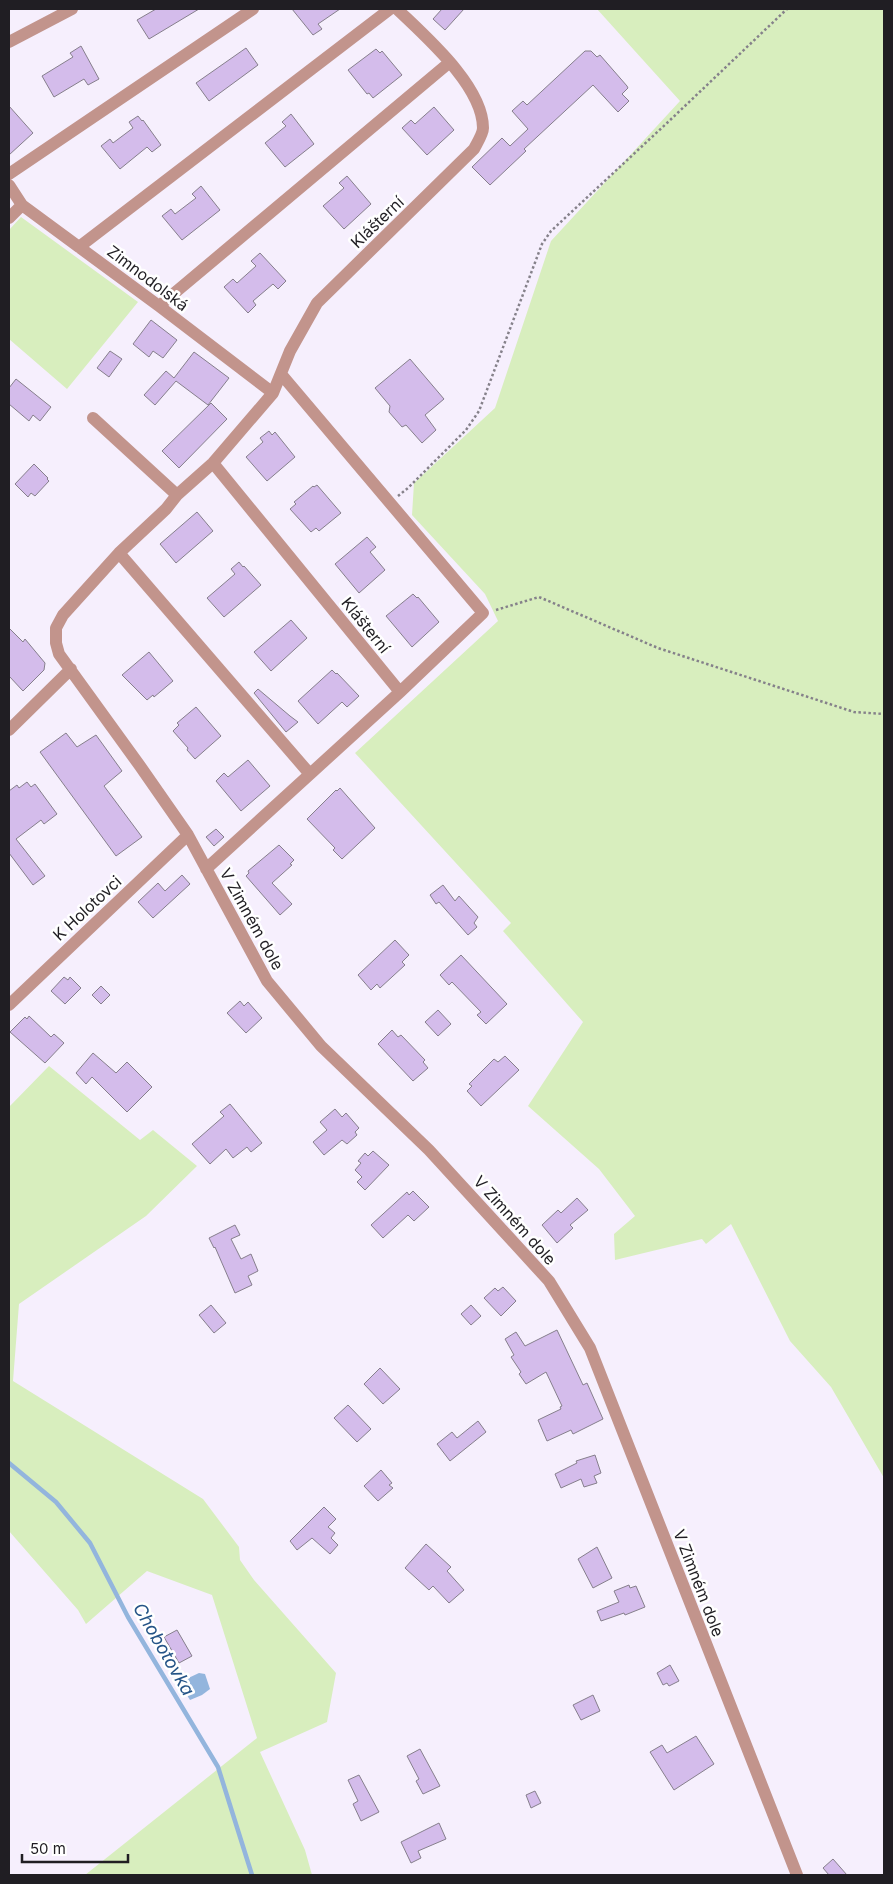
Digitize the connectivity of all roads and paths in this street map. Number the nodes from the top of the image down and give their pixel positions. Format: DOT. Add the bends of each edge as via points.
graph roads {
  1 [pos="72,9"];
  2 [pos="253,9"];
  3 [pos="390,9"];
  4 [pos="397,9"];
  5 [pos="786,9"];
  6 [pos="9,42"];
  7 [pos="450,62"];
  8 [pos="9,174"];
  9 [pos="9,185"];
  10 [pos="22,205"];
  11 [pos="9,218"];
  12 [pos="79,247"];
  13 [pos="159,306"];
  14 [pos="281,374"];
  15 [pos="273,393"];
  16 [pos="92,418"];
  17 [pos="212,463"];
  18 [pos="177,495"];
  19 [pos="389,502"];
  20 [pos="119,553"];
  21 [pos="483,613"];
  22 [pos="56,643"];
  23 [pos="71,669"];
  24 [pos="400,692"];
  25 [pos="884,714"];
  26 [pos="9,730"];
  27 [pos="309,773"];
  28 [pos="188,835"];
  29 [pos="206,868"];
  30 [pos="9,1005"];
  31 [pos="797,1875"];
  1 -- 6 [label="street"];
  2 -- 8 [label="street"];
  3 -- 12 [label="street"];
  4 -- 7 [label="street, Klášterní"];
  5 -- 19 [label="path" via="551,231 542,244 479,411 466,430 408,488"];
  7 -- 13 [label="street"];
  7 -- 14 [label="street, Klášterní" via="477,100 483,130 474,149 317,303 290,350"];
  9 -- 10 [label="street, Zimnodolská"];
  10 -- 11 [label="street"];
  10 -- 12 [label="street, Zimnodolská"];
  12 -- 13 [label="street, Zimnodolská"];
  13 -- 15 [label="street, Zimnodolská"];
  14 -- 15 [label="street, Klášterní"];
  14 -- 19 [label="street"];
  15 -- 17 [label="street, Klášterní"];
  16 -- 18 [label="street"];
  17 -- 18 [label="street, Klášterní"];
  17 -- 24 [label="street, Klášterní"];
  18 -- 20 [label="street, Klášterní"];
  19 -- 21 [label="street"];
  20 -- 22 [label="street, Klášterní" via="62,615 56,628"];
  20 -- 27 [label="street"];
  21 -- 24 [label="street"];
  21 -- 25 [label="path" via="539,597 658,648 854,712"];
  22 -- 23 [label="street, V Zimném dole" via="59,654"];
  23 -- 26 [label="street"];
  23 -- 28 [label="street, V Zimném dole"];
  24 -- 27 [label="street"];
  27 -- 29 [label="street"];
  28 -- 29 [label="street, V Zimném dole"];
  28 -- 30 [label="street, K Holotovci"];
  29 -- 31 [label="street, V Zimném dole" via="267,981 321,1046 429,1150 549,1281 590,1348"];
}
